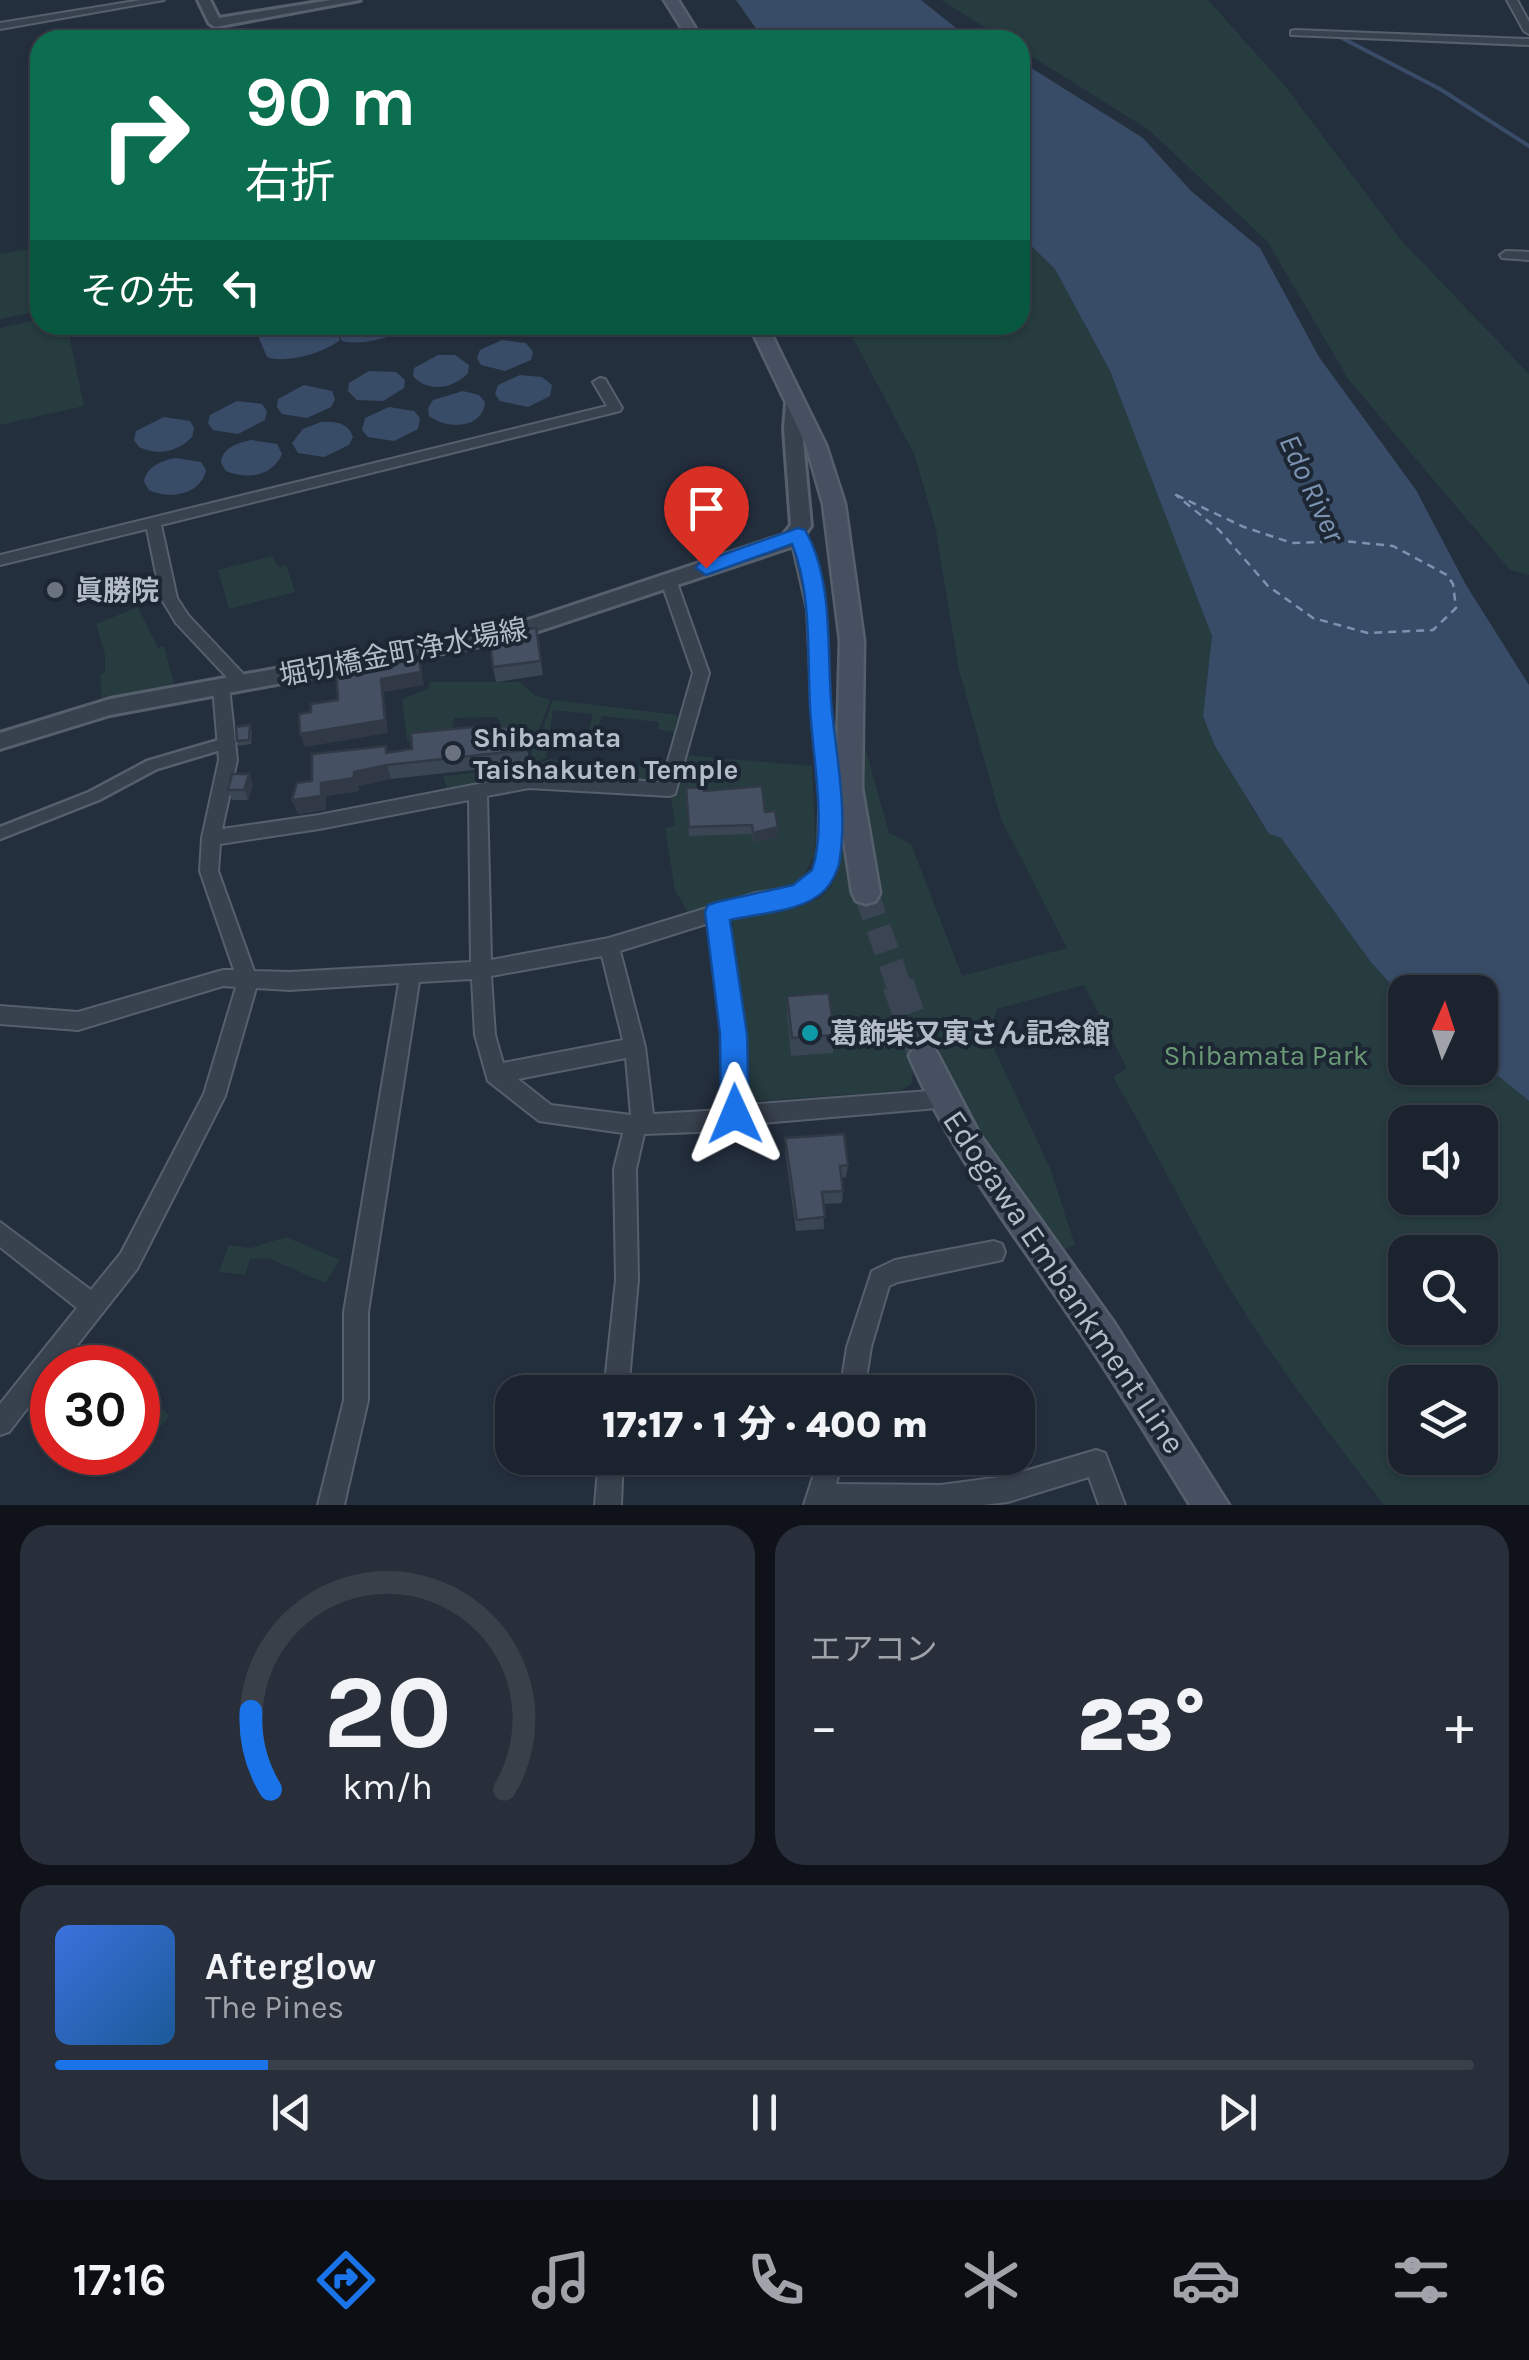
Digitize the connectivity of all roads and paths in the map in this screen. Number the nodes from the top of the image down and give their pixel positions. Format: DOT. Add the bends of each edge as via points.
graph roads {
  1 [pos="60,0"];
  2 [pos="159,0"];
  3 [pos="204,0"];
  4 [pos="354,0"];
  5 [pos="671,0"];
  6 [pos="1512,0"];
  7 [pos="281,6"];
  8 [pos="64,15"];
  9 [pos="0,26"];
  10 [pos="690,30"];
  11 [pos="1529,31"];
  12 [pos="1295,33"];
  13 [pos="1529,42"];
  14 [pos="1506,255"];
  15 [pos="1529,256"];
  16 [pos="763,335"];
  17 [pos="600,382"];
  18 [pos="795,403"];
  19 [pos="153,523"];
  20 [pos="798,534"];
  21 [pos="0,560"];
  22 [pos="669,581"];
  23 [pos="232,685"];
  24 [pos="0,741"];
  25 [pos="229,742"];
  26 [pos="478,790"];
  27 [pos="0,833"];
  28 [pos="212,838"];
  29 [pos="866,892"];
  30 [pos="717,912"];
  31 [pos="609,946"];
  32 [pos="480,970"];
  33 [pos="410,975"];
  34 [pos="246,978"];
  35 [pos="0,1015"];
  36 [pos="634,1047"];
  37 [pos="924,1056"];
  38 [pos="495,1074"];
  39 [pos="942,1100"];
  40 [pos="735,1114"];
  41 [pos="639,1124"];
  42 [pos="0,1233"];
  43 [pos="994,1252"];
  44 [pos="92,1305"];
  45 [pos="618,1375"];
  46 [pos="855,1375"];
  47 [pos="0,1422"];
  48 [pos="610,1475"];
  49 [pos="826,1475"];
  50 [pos="818,1500"];
  51 [pos="330,1505"];
  52 [pos="608,1505"];
  53 [pos="1112,1505"];
  54 [pos="1211,1505"];
  1 -- 8 [label="street"];
  2 -- 8 [label="street"];
  3 -- 7 [label="street" via="214,23"];
  4 -- 7 [label="street"];
  5 -- 10 [label="main road"];
  6 -- 11 [label="street"];
  8 -- 9 [label="street"];
  12 -- 13 [label="street"];
  14 -- 15 [label="street"];
  16 -- 18 [label="main road"];
  17 -- 19 [label="street" via="615,408"];
  18 -- 20 [label="street"];
  18 -- 29 [label="main road" via="822,462 841,545 853,655 849,788"];
  19 -- 21 [label="street"];
  19 -- 23 [label="street" via="169,598"];
  20 -- 22 [label="street, 堀切橋金町浄水場線"];
  20 -- 30 [label="street" via="816,609 829,762 827,864 814,886 798,894"];
  22 -- 23 [label="street, 堀切橋金町浄水場線" via="480,641"];
  22 -- 26 [label="street" via="701,673 669,789 529,781"];
  23 -- 24 [label="street, 堀切橋金町浄水場線" via="88,712"];
  23 -- 25 [label="street"];
  25 -- 27 [label="street" via="152,765"];
  25 -- 28 [label="street"];
  26 -- 28 [label="street"];
  26 -- 32 [label="street"];
  28 -- 34 [label="street" via="209,871"];
  30 -- 31 [label="street"];
  30 -- 40 [label="street" via="734,1034"];
  31 -- 32 [label="street"];
  31 -- 36 [label="street"];
  32 -- 33 [label="street"];
  32 -- 38 [label="street"];
  33 -- 34 [label="street"];
  33 -- 51 [label="street" via="356,1312 356,1400"];
  34 -- 35 [label="street" via="188,986 78,1020"];
  34 -- 44 [label="street" via="214,1096 129,1261"];
  36 -- 38 [label="street"];
  36 -- 41 [label="street"];
  37 -- 39 [label="main road, Edogawa Embankment Line"];
  38 -- 41 [label="street" via="547,1114"];
  39 -- 40 [label="street"];
  39 -- 54 [label="main road, Edogawa Embankment Line"];
  40 -- 41 [label="street" via="724,1121"];
  41 -- 45 [label="street" via="625,1169 627,1280"];
  42 -- 44 [label="street"];
  43 -- 46 [label="street" via="880,1279"];
  44 -- 47 [label="street"];
  48 -- 52 [label="street"];
  49 -- 50 [label="street"];
  50 -- 53 [label="street" via="941,1498 1008,1489 1096,1462"];
}
